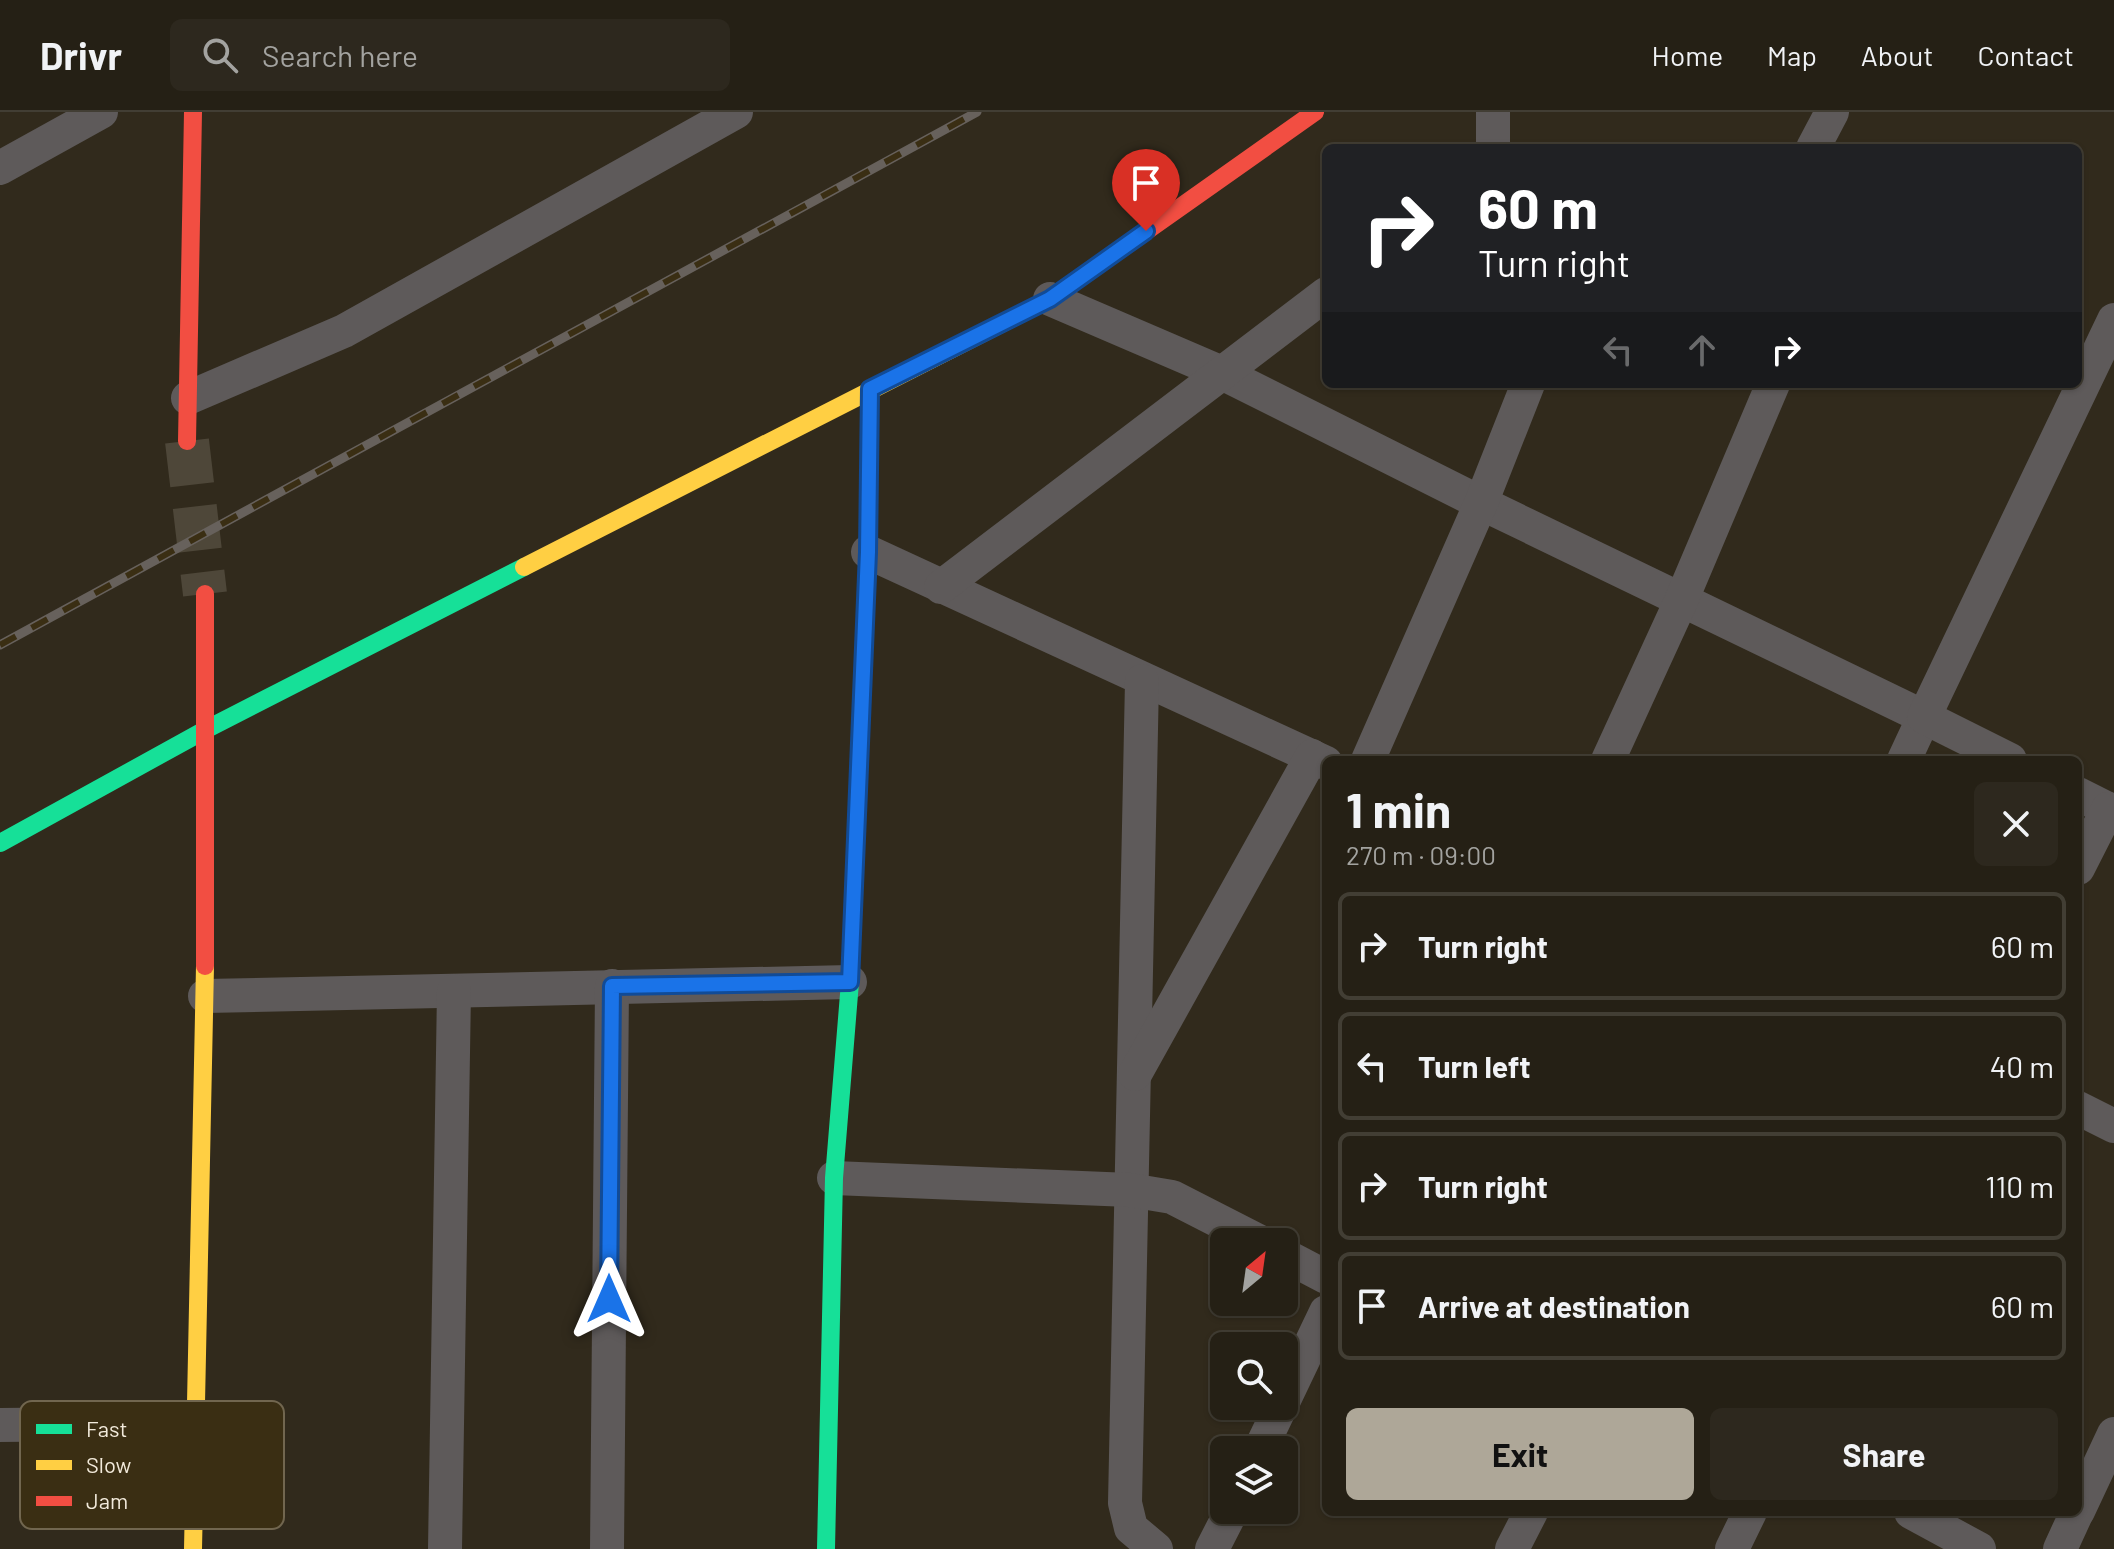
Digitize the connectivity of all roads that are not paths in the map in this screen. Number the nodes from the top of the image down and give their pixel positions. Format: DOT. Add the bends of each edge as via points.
graph roads {
  1 [pos="101,112"];
  2 [pos="193,112"];
  3 [pos="1315,112"];
  4 [pos="1493,112"];
  5 [pos="1832,112"];
  6 [pos="719,116"];
  7 [pos="1493,144"];
  8 [pos="1815,144"];
  9 [pos="0,168"];
  10 [pos="1322,297"];
  11 [pos="1050,299"];
  12 [pos="2114,320"];
  13 [pos="1220,372"];
  14 [pos="2082,387"];
  15 [pos="1526,388"];
  16 [pos="1771,388"];
  17 [pos="2081,388"];
  18 [pos="870,389"];
  19 [pos="188,398"];
  20 [pos="187,441"];
  21 [pos="1481,503"];
  22 [pos="868,552"];
  23 [pos="941,587"];
  24 [pos="205,594"];
  25 [pos="1681,601"];
  26 [pos="1142,681"];
  27 [pos="1924,717"];
  28 [pos="207,729"];
  29 [pos="1370,756"];
  30 [pos="1610,756"];
  31 [pos="1906,756"];
  32 [pos="2002,756"];
  33 [pos="1319,760"];
  34 [pos="2100,805"];
  35 [pos="0,843"];
  36 [pos="2082,857"];
  37 [pos="850,982"];
  38 [pos="612,986"];
  39 [pos="454,991"];
  40 [pos="205,996"];
  41 [pos="1132,1080"];
  42 [pos="2082,1110"];
  43 [pos="2114,1126"];
  44 [pos="834,1178"];
  45 [pos="1130,1190"];
  46 [pos="1233,1228"];
  47 [pos="1298,1262"];
  48 [pos="1322,1275"];
  49 [pos="1322,1320"];
  50 [pos="1298,1371"];
  51 [pos="196,1401"];
  52 [pos="0,1425"];
  53 [pos="20,1425"];
  54 [pos="2114,1434"];
  55 [pos="2082,1502"];
  56 [pos="1529,1516"];
  57 [pos="1748,1516"];
  58 [pos="1918,1516"];
  59 [pos="2076,1516"];
  60 [pos="1225,1524"];
  61 [pos="193,1529"];
  62 [pos="193,1549"];
  63 [pos="445,1549"];
  64 [pos="607,1549"];
  65 [pos="826,1549"];
  66 [pos="1156,1549"];
  67 [pos="1212,1549"];
  68 [pos="1512,1549"];
  69 [pos="1732,1549"];
  70 [pos="1979,1549"];
  71 [pos="2060,1549"];
  1 -- 9 [label="street"];
  2 -- 19 [label="street"];
  3 -- 11 [label="street"];
  4 -- 7 [label="street"];
  5 -- 8 [label="street"];
  6 -- 19 [label="street" via="344,331"];
  10 -- 13 [label="street"];
  11 -- 13 [label="street"];
  11 -- 18 [label="street"];
  12 -- 14 [label="street"];
  13 -- 21 [label="street"];
  13 -- 23 [label="street"];
  15 -- 21 [label="street"];
  16 -- 25 [label="street"];
  17 -- 27 [label="street"];
  18 -- 22 [label="street"];
  18 -- 28 [label="street"];
  19 -- 20 [label="street"];
  21 -- 25 [label="street"];
  21 -- 29 [label="street"];
  22 -- 23 [label="street"];
  22 -- 37 [label="street"];
  23 -- 26 [label="street"];
  24 -- 28 [label="street"];
  25 -- 27 [label="street"];
  25 -- 30 [label="street"];
  26 -- 33 [label="street"];
  26 -- 41 [label="street"];
  27 -- 31 [label="street"];
  27 -- 32 [label="street"];
  28 -- 35 [label="street"];
  28 -- 40 [label="street"];
  33 -- 41 [label="street"];
  34 -- 36 [label="street"];
  37 -- 38 [label="street"];
  37 -- 44 [label="street"];
  38 -- 39 [label="street"];
  38 -- 64 [label="street"];
  39 -- 40 [label="street"];
  39 -- 63 [label="street"];
  40 -- 51 [label="street"];
  41 -- 45 [label="street"];
  42 -- 43 [label="street"];
  44 -- 45 [label="street"];
  44 -- 65 [label="street"];
  45 -- 46 [label="street" via="1172,1197"];
  45 -- 66 [label="street" via="1125,1503 1131,1528"];
  47 -- 48 [label="street"];
  49 -- 50 [label="street"];
  52 -- 53 [label="street"];
  54 -- 55 [label="street"];
  56 -- 68 [label="street"];
  57 -- 69 [label="street"];
  58 -- 70 [label="street"];
  59 -- 71 [label="street"];
  60 -- 67 [label="street"];
  61 -- 62 [label="street"];
}
